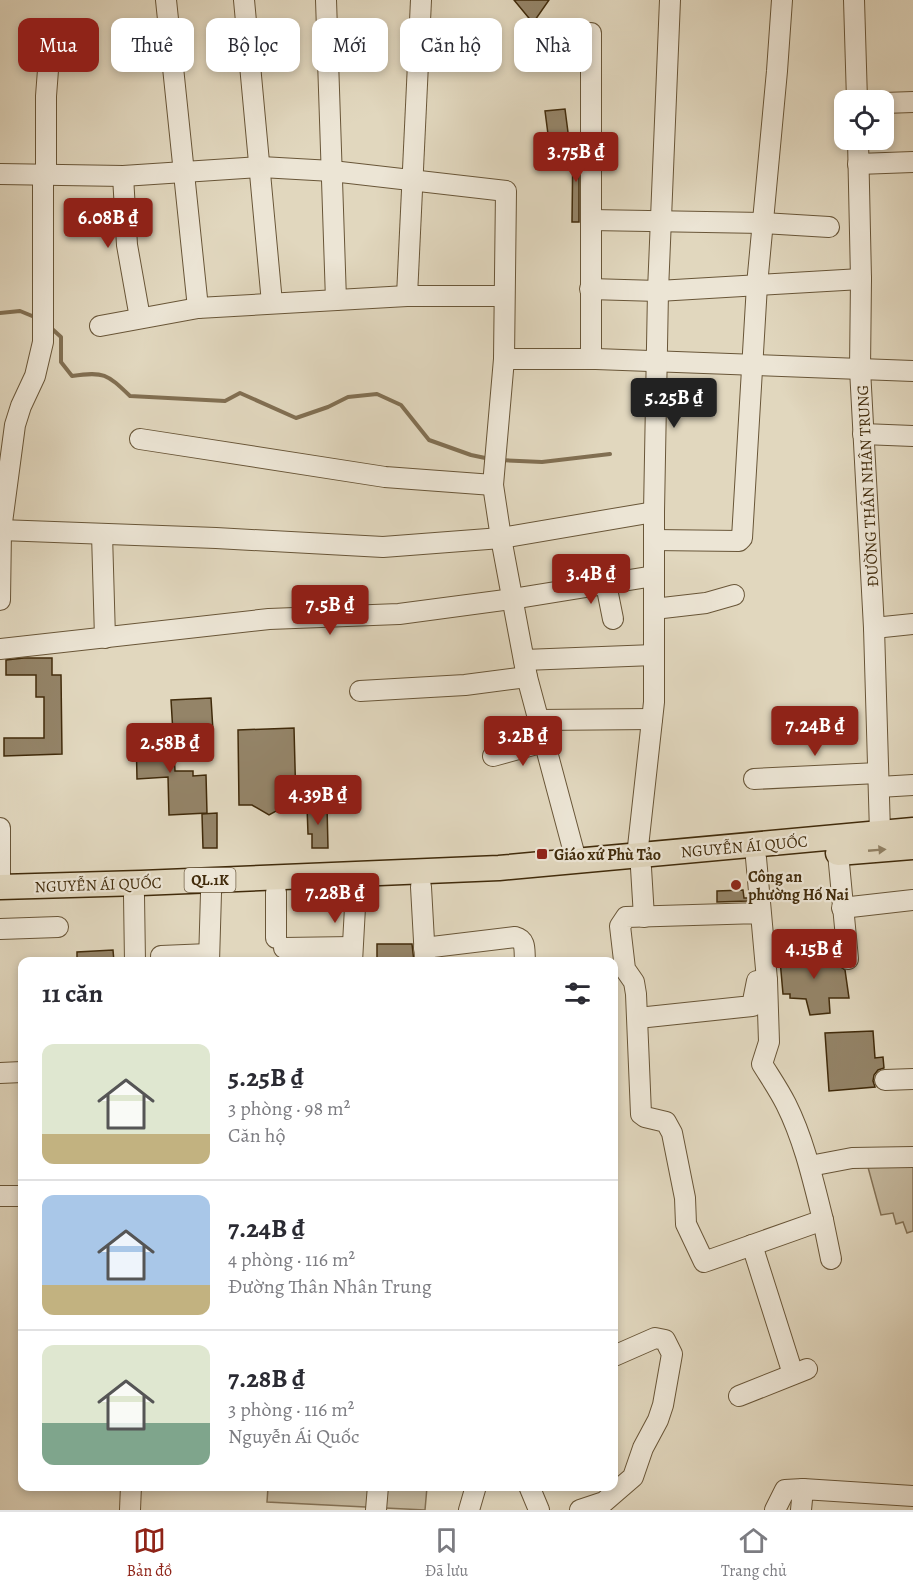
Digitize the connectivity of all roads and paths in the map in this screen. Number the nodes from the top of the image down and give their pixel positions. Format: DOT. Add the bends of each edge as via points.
graph roads {
  1 [pos="166,0"];
  2 [pos="244,0"];
  3 [pos="326,0"];
  4 [pos="421,0"];
  5 [pos="670,0"];
  6 [pos="782,0"];
  7 [pos="854,0"];
  8 [pos="48,72"];
  9 [pos="591,72"];
  10 [pos="856,90"];
  11 [pos="913,102"];
  12 [pos="894,103"];
  13 [pos="858,150"];
  14 [pos="913,162"];
  15 [pos="858,164"];
  16 [pos="261,167"];
  17 [pos="183,171"];
  18 [pos="332,171"];
  19 [pos="0,174"];
  20 [pos="45,176"];
  21 [pos="123,176"];
  22 [pos="411,179"];
  23 [pos="591,220"];
  24 [pos="662,220"];
  25 [pos="763,223"];
  26 [pos="829,227"];
  27 [pos="861,279"];
  28 [pos="757,285"];
  29 [pos="590,290"];
  30 [pos="658,291"];
  31 [pos="407,296"];
  32 [pos="504,296"];
  33 [pos="336,300"];
  34 [pos="272,303"];
  35 [pos="198,308"];
  36 [pos="140,318"];
  37 [pos="100,326"];
  38 [pos="591,359"];
  39 [pos="504,360"];
  40 [pos="657,361"];
  41 [pos="752,365"];
  42 [pos="860,369"];
  43 [pos="913,371"];
  44 [pos="863,434"];
  45 [pos="913,436"];
  46 [pos="140,438"];
  47 [pos="494,468"];
  48 [pos="654,512"];
  49 [pos="1,530"];
  50 [pos="102,534"];
  51 [pos="501,538"];
  52 [pos="654,540"];
  53 [pos="654,576"];
  54 [pos="606,584"];
  55 [pos="734,595"];
  56 [pos="512,599"];
  57 [pos="0,600"];
  58 [pos="654,609"];
  59 [pos="613,619"];
  60 [pos="913,624"];
  61 [pos="874,628"];
  62 [pos="105,638"];
  63 [pos="0,649"];
  64 [pos="654,655"];
  65 [pos="525,668"];
  66 [pos="360,691"];
  67 [pos="652,719"];
  68 [pos="538,720"];
  69 [pos="544,742"];
  70 [pos="493,756"];
  71 [pos="754,779"];
  72 [pos="878,780"];
  73 [pos="913,785"];
  74 [pos="0,828"];
  75 [pos="913,830"];
  76 [pos="880,832"];
  77 [pos="913,847"];
  78 [pos="838,853"];
  79 [pos="756,858"];
  80 [pos="576,860"];
  81 [pos="639,862"];
  82 [pos="414,882"];
  83 [pos="0,886"];
  84 [pos="356,889"];
  85 [pos="276,892"];
  86 [pos="212,893"];
  87 [pos="134,896"];
  88 [pos="0,900"];
  89 [pos="913,900"];
  90 [pos="842,908"];
  91 [pos="760,913"];
  92 [pos="644,917"];
  93 [pos="58,927"];
  94 [pos="0,928"];
  95 [pos="352,954"];
  96 [pos="425,955"];
  97 [pos="161,956"];
  98 [pos="135,957"];
  99 [pos="185,957"];
  100 [pos="209,957"];
  101 [pos="525,957"];
  102 [pos="848,958"];
  103 [pos="767,980"];
  104 [pos="638,1018"];
  105 [pos="18,1072"];
  106 [pos="0,1073"];
  107 [pos="913,1079"];
  108 [pos="885,1080"];
  109 [pos="913,1157"];
  110 [pos="810,1166"];
  111 [pos="0,1196"];
  112 [pos="18,1196"];
  113 [pos="823,1220"];
  114 [pos="752,1245"];
  115 [pos="831,1259"];
  116 [pos="618,1354"];
  117 [pos="739,1396"];
  118 [pos="803,1489"];
  119 [pos="618,1490"];
  120 [pos="131,1491"];
  121 [pos="378,1491"];
  122 [pos="475,1491"];
  123 [pos="531,1491"];
  124 [pos="617,1491"];
  125 [pos="913,1496"];
  126 [pos="130,1510"];
  127 [pos="376,1510"];
  128 [pos="469,1510"];
  129 [pos="539,1510"];
  130 [pos="580,1510"];
  131 [pos="775,1510"];
  132 [pos="801,1510"];
  1 -- 17 [label="street"];
  2 -- 16 [label="street"];
  3 -- 18 [label="street"];
  4 -- 22 [label="street"];
  5 -- 24 [label="street"];
  6 -- 25 [label="street"];
  7 -- 10 [label="street"];
  8 -- 20 [label="street"];
  9 -- 23 [label="street"];
  11 -- 12 [label="street"];
  13 -- 15 [label="street, ĐƯỜNG THÂN NHÂN TRUNG"];
  14 -- 15 [label="street"];
  15 -- 27 [label="street, ĐƯỜNG THÂN NHÂN TRUNG"];
  16 -- 17 [label="street"];
  16 -- 18 [label="street"];
  16 -- 34 [label="street"];
  17 -- 21 [label="street"];
  17 -- 35 [label="street"];
  18 -- 22 [label="street"];
  18 -- 33 [label="street"];
  19 -- 20 [label="street"];
  20 -- 21 [label="street"];
  20 -- 49 [label="street" via="43,342 35,376 15,425"];
  21 -- 36 [label="street" via="127,244"];
  22 -- 31 [label="street"];
  22 -- 32 [label="street" via="506,191"];
  23 -- 24 [label="street"];
  23 -- 29 [label="street"];
  24 -- 25 [label="street"];
  24 -- 30 [label="street"];
  25 -- 26 [label="street"];
  25 -- 28 [label="street"];
  27 -- 28 [label="street"];
  27 -- 42 [label="street, ĐƯỜNG THÂN NHÂN TRUNG"];
  28 -- 30 [label="street"];
  28 -- 41 [label="street"];
  29 -- 30 [label="street"];
  29 -- 38 [label="street"];
  30 -- 40 [label="street"];
  31 -- 32 [label="street"];
  31 -- 33 [label="street"];
  32 -- 39 [label="street"];
  33 -- 34 [label="street"];
  34 -- 35 [label="street"];
  35 -- 36 [label="street"];
  36 -- 37 [label="street"];
  38 -- 39 [label="street"];
  38 -- 40 [label="street"];
  39 -- 47 [label="street"];
  40 -- 41 [label="street"];
  40 -- 48 [label="street"];
  41 -- 42 [label="street"];
  41 -- 52 [label="street" via="741,539"];
  42 -- 43 [label="street"];
  42 -- 44 [label="street, ĐƯỜNG THÂN NHÂN TRUNG"];
  44 -- 45 [label="street"];
  44 -- 61 [label="street, ĐƯỜNG THÂN NHÂN TRUNG"];
  46 -- 47 [label="street" via="385,477"];
  47 -- 51 [label="street"];
  48 -- 51 [label="street"];
  48 -- 52 [label="street"];
  49 -- 50 [label="street"];
  49 -- 57 [label="street"];
  50 -- 51 [label="street" via="383,547"];
  50 -- 62 [label="street"];
  51 -- 56 [label="street"];
  52 -- 53 [label="street"];
  53 -- 54 [label="street"];
  53 -- 58 [label="street"];
  54 -- 56 [label="street"];
  54 -- 59 [label="street"];
  55 -- 58 [label="street" via="706,603"];
  56 -- 62 [label="street" via="399,614 269,619"];
  56 -- 65 [label="street"];
  58 -- 64 [label="street"];
  60 -- 61 [label="street"];
  61 -- 72 [label="street, ĐƯỜNG THÂN NHÂN TRUNG"];
  62 -- 63 [label="street"];
  64 -- 65 [label="street"];
  64 -- 67 [label="street"];
  65 -- 66 [label="street" via="465,685"];
  65 -- 68 [label="street"];
  67 -- 68 [label="street"];
  67 -- 81 [label="street"];
  68 -- 69 [label="street"];
  69 -- 70 [label="street"];
  69 -- 80 [label="street"];
  71 -- 72 [label="street"];
  72 -- 73 [label="street"];
  72 -- 76 [label="street, ĐƯỜNG THÂN NHÂN TRUNG"];
  74 -- 83 [label="street"];
  75 -- 76 [label="main road, NGUYỄN ÁI QUỐC / QL.1K"];
  76 -- 81 [label="main road, NGUYỄN ÁI QUỐC / QL.1K"];
  78 -- 77 [label="main road, NGUYỄN ÁI QUỐC / QL.1K, one-way"];
  78 -- 79 [label="main road, NGUYỄN ÁI QUỐC / QL.1K"];
  78 -- 90 [label="street"];
  79 -- 81 [label="main road, NGUYỄN ÁI QUỐC / QL.1K"];
  79 -- 91 [label="street"];
  80 -- 81 [label="main road, NGUYỄN ÁI QUỐC / QL.1K"];
  80 -- 82 [label="main road, NGUYỄN ÁI QUỐC / QL.1K"];
  81 -- 82 [label="main road, NGUYỄN ÁI QUỐC / QL.1K"];
  81 -- 92 [label="street"];
  82 -- 83 [label="main road, NGUYỄN ÁI QUỐC / QL.1K"];
  82 -- 84 [label="main road, NGUYỄN ÁI QUỐC / QL.1K"];
  82 -- 96 [label="street"];
  84 -- 85 [label="main road, NGUYỄN ÁI QUỐC / QL.1K"];
  84 -- 95 [label="street"];
  85 -- 86 [label="main road, NGUYỄN ÁI QUỐC / QL.1K"];
  85 -- 95 [label="street" via="280,943"];
  86 -- 87 [label="main road, NGUYỄN ÁI QUỐC / QL.1K"];
  86 -- 100 [label="street"];
  87 -- 88 [label="main road, NGUYỄN ÁI QUỐC / QL.1K"];
  87 -- 98 [label="street"];
  89 -- 90 [label="street"];
  90 -- 102 [label="street"];
  91 -- 92 [label="street"];
  91 -- 103 [label="street"];
  92 -- 104 [label="street" via="626,918 620,926 625,969 634,982"];
  93 -- 94 [label="street"];
  96 -- 101 [label="street" via="515,937 524,941"];
  97 -- 99 [label="street"];
  103 -- 104 [label="street" via="757,981 752,1006"];
  103 -- 110 [label="street" via="769,1042 762,1064 786,1104"];
  104 -- 114 [label="street" via="641,1114 666,1122 672,1133 686,1224 704,1262"];
  105 -- 106 [label="street"];
  107 -- 108 [label="street"];
  109 -- 110 [label="street" via="863,1157"];
  110 -- 113 [label="street"];
  111 -- 112 [label="street"];
  113 -- 114 [label="street"];
  113 -- 115 [label="street"];
  114 -- 117 [label="street" via="800,1371"];
  116 -- 119 [label="street" via="655,1338 665,1340 672,1354 658,1420 633,1478"];
  118 -- 125 [label="street"];
  118 -- 131 [label="street" via="785,1490"];
  118 -- 132 [label="street"];
  120 -- 126 [label="street"];
  121 -- 127 [label="street"];
  122 -- 128 [label="street"];
  123 -- 129 [label="street"];
  124 -- 130 [label="street" via="604,1502"];
}
